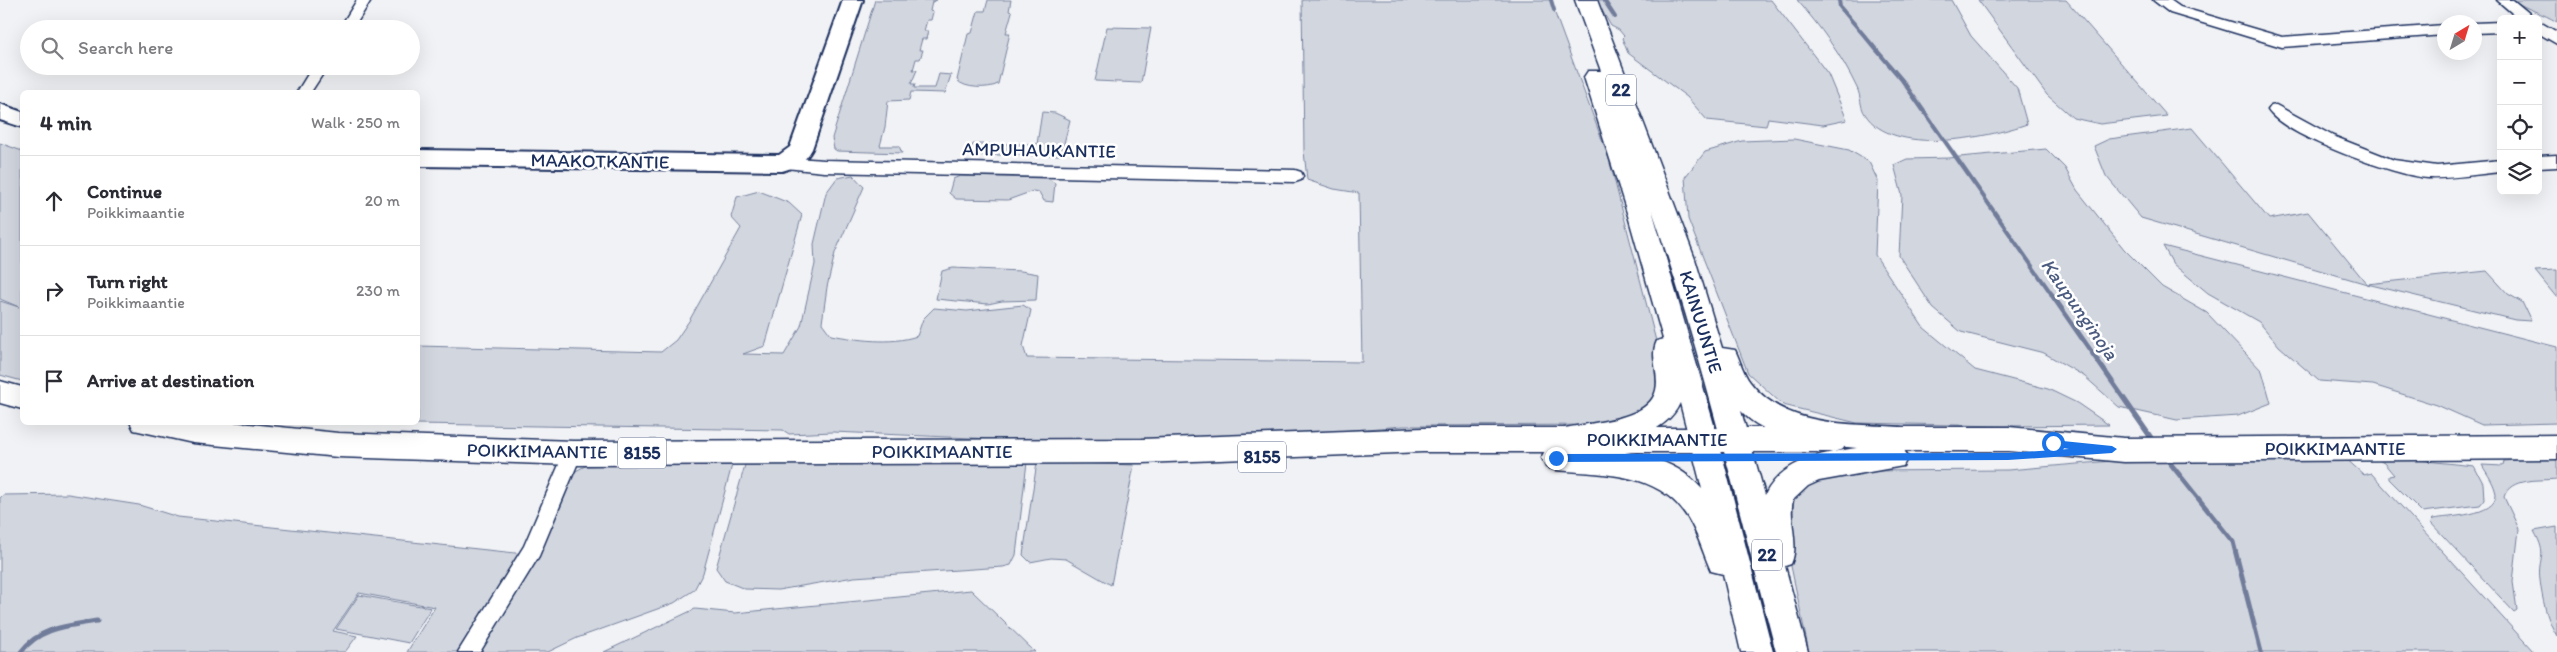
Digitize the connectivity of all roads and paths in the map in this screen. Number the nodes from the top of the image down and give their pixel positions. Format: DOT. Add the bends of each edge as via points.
graph roads {
  1 [pos="364,0"];
  2 [pos="853,0"];
  3 [pos="1569,0"];
  4 [pos="1586,0"];
  5 [pos="2160,0"];
  6 [pos="2504,0"];
  7 [pos="2524,15"];
  8 [pos="352,20"];
  9 [pos="2497,26"];
  10 [pos="2482,27"];
  11 [pos="2542,29"];
  12 [pos="2437,31"];
  13 [pos="2557,40"];
  14 [pos="316,75"];
  15 [pos="305,90"];
  16 [pos="2276,110"];
  17 [pos="0,111"];
  18 [pos="20,119"];
  19 [pos="420,158"];
  20 [pos="2557,161"];
  21 [pos="2542,162"];
  22 [pos="782,163"];
  23 [pos="2497,166"];
  24 [pos="1295,176"];
  25 [pos="1653,256"];
  26 [pos="1691,289"];
  27 [pos="0,392"];
  28 [pos="20,397"];
  29 [pos="160,425"];
  30 [pos="2557,447"];
  31 [pos="1896,448"];
  32 [pos="1560,449"];
  33 [pos="1708,449"];
  34 [pos="1738,449"];
  35 [pos="573,453"];
  36 [pos="468,652"];
  37 [pos="1756,652"];
  38 [pos="1793,652"];
  1 -- 8 [label="street"];
  2 -- 22 [label="street" via="802,149"];
  3 -- 25 [label="main road, KAINUUNTIE / 22" via="1627,167"];
  4 -- 26 [label="main road, KAINUUNTIE / 22"];
  5 -- 12 [label="street" via="2175,10 2282,42"];
  6 -- 7 [label="street"];
  9 -- 10 [label="street"];
  11 -- 13 [label="street"];
  14 -- 15 [label="street"];
  16 -- 23 [label="street" via="2325,138 2397,166 2427,172"];
  17 -- 18 [label="street"];
  19 -- 22 [label="street, MAAKOTKANTIE"];
  20 -- 21 [label="street"];
  22 -- 24 [label="street, AMPUHAUKANTIE"];
  25 -- 32 [label="main road" via="1671,379 1666,405 1643,423"];
  25 -- 33 [label="main road, KAINUUNTIE / 22"];
  26 -- 31 [label="main road" via="1739,389 1761,410 1791,426"];
  26 -- 34 [label="main road, KAINUUNTIE / 22"];
  27 -- 28 [label="main road"];
  29 -- 35 [label="main road, POIKKIMAANTIE / 8155" via="338,445"];
  30 -- 31 [label="main road, POIKKIMAANTIE" via="2118,449 2008,456"];
  31 -- 34 [label="main road, POIKKIMAANTIE"];
  31 -- 38 [label="main road" via="1858,461 1801,474 1788,483 1779,496 1776,526"];
  32 -- 33 [label="main road, POIKKIMAANTIE / 8155"];
  32 -- 35 [label="main road, POIKKIMAANTIE / 8155" via="1309,458 1142,451"];
  32 -- 37 [label="main road" via="1659,472 1688,494 1713,538"];
  33 -- 34 [label="main road, POIKKIMAANTIE"];
  33 -- 37 [label="main road, KAINUUNTIE / 22"];
  34 -- 38 [label="main road, KAINUUNTIE / 22"];
  35 -- 36 [label="street" via="532,550"];
}
